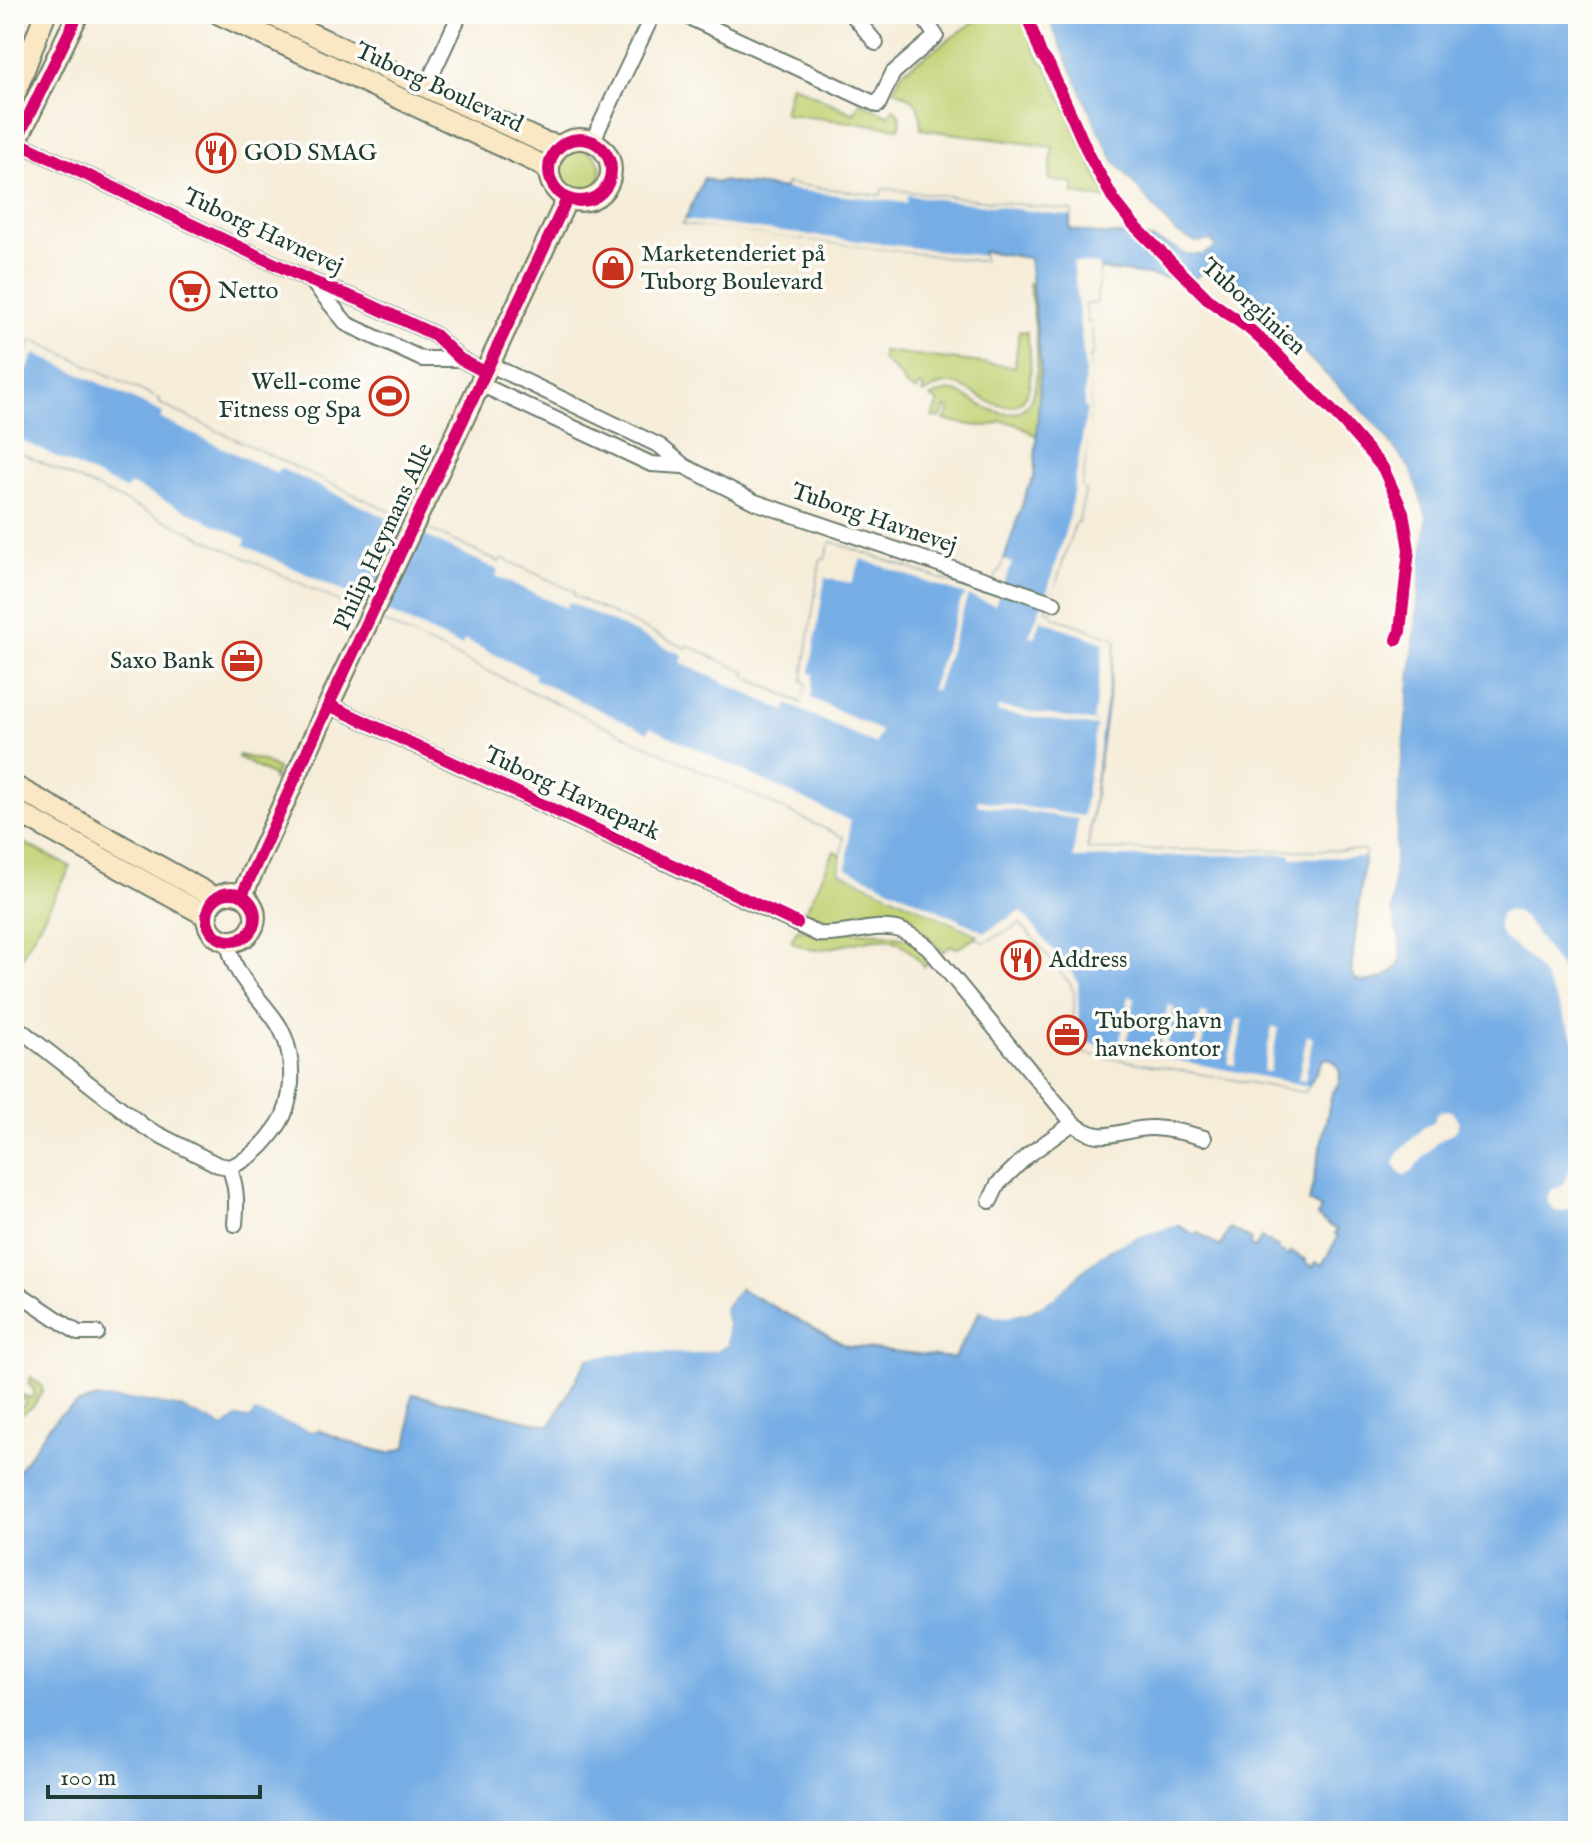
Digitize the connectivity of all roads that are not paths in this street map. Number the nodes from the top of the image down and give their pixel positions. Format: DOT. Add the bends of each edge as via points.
graph roads {
  1 [pos="45,14"];
  2 [pos="63,14"];
  3 [pos="78,14"];
  4 [pos="219,14"];
  5 [pos="460,14"];
  6 [pos="653,14"];
  7 [pos="682,14"];
  8 [pos="852,14"];
  9 [pos="923,17"];
  10 [pos="276,21"];
  11 [pos="876,43"];
  12 [pos="426,87"];
  13 [pos="14,96"];
  14 [pos="592,142"];
  15 [pos="16,144"];
  16 [pos="560,146"];
  17 [pos="549,170"];
  18 [pos="567,199"];
  19 [pos="311,281"];
  20 [pos="460,359"];
  21 [pos="485,373"];
  22 [pos="684,466"];
  23 [pos="1054,603"];
  24 [pos="329,705"];
  25 [pos="14,786"];
  26 [pos="14,810"];
  27 [pos="242,895"];
  28 [pos="211,907"];
  29 [pos="228,941"];
  30 [pos="14,1025"];
  31 [pos="1073,1123"];
  32 [pos="1204,1138"];
  33 [pos="229,1167"];
  34 [pos="990,1201"];
  35 [pos="235,1224"];
  36 [pos="14,1290"];
  37 [pos="97,1333"];
  1 -- 13 [label="street"];
  2 -- 15 [label="street"];
  3 -- 15 [label="street"];
  4 -- 10 [label="street, Tuborg Boulevard"];
  5 -- 12 [label="street"];
  6 -- 14 [label="street"];
  7 -- 9 [label="street" via="878,105 893,73 936,36"];
  8 -- 11 [label="street"];
  10 -- 12 [label="street, Tuborg Boulevard"];
  10 -- 17 [label="street, Tuborg Boulevard"];
  12 -- 16 [label="street, Tuborg Boulevard"];
  14 -- 16 [label="street" via="575,139"];
  14 -- 18 [label="street" via="606,153 609,180 593,199"];
  15 -- 19 [label="street, Tuborg Havnevej"];
  16 -- 17 [label="street"];
  17 -- 18 [label="street" via="553,187"];
  18 -- 21 [label="street, Philip Heymans Alle"];
  19 -- 20 [label="street, Tuborg Havnevej" via="435,335"];
  19 -- 20 [label="street, Tuborg Havnevej" via="347,324 422,359"];
  20 -- 21 [label="street, Tuborg Havnevej"];
  21 -- 22 [label="street, Tuborg Havnevej" via="660,446"];
  21 -- 22 [label="street, Tuborg Havnevej" via="651,464"];
  21 -- 24 [label="street, Philip Heymans Alle"];
  22 -- 23 [label="street, Tuborg Havnevej" via="755,502"];
  24 -- 27 [label="street, Philip Heymans Alle"];
  24 -- 31 [label="street, Tuborg Havnepark" via="818,934 883,928 914,937 928,947"];
  25 -- 28 [label="street"];
  26 -- 28 [label="street"];
  27 -- 28 [label="street" via="228,893"];
  27 -- 29 [label="street" via="253,906 255,922 248,935"];
  28 -- 29 [label="street" via="210,929"];
  29 -- 33 [label="street" via="234,967 284,1036 291,1064 282,1118 260,1149"];
  30 -- 33 [label="street" via="146,1128"];
  31 -- 32 [label="street" via="1100,1136 1149,1128"];
  31 -- 34 [label="street" via="1027,1156 998,1184"];
  33 -- 35 [label="street" via="237,1203"];
  36 -- 37 [label="street" via="78,1333"];
}
